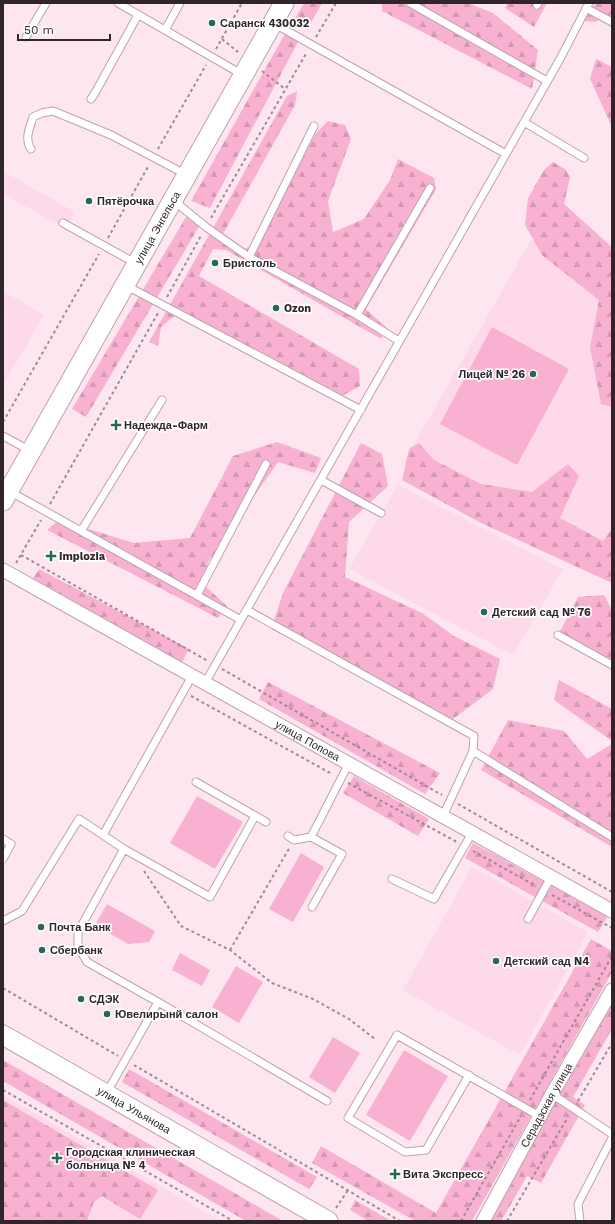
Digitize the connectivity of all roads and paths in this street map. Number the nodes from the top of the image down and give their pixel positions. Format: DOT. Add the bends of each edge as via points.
graph roads {
  1 [pos="46,3"];
  2 [pos="118,3"];
  3 [pos="180,3"];
  4 [pos="242,3"];
  5 [pos="284,3"];
  6 [pos="336,3"];
  7 [pos="410,3"];
  8 [pos="587,5"];
  9 [pos="138,15"];
  10 [pos="612,22"];
  11 [pos="272,23"];
  12 [pos="165,30"];
  13 [pos="26,37"];
  14 [pos="311,45"];
  15 [pos="211,57"];
  16 [pos="243,75"];
  17 [pos="547,81"];
  18 [pos="91,99"];
  19 [pos="524,122"];
  20 [pos="314,126"];
  21 [pos="31,149"];
  22 [pos="506,154"];
  23 [pos="154,158"];
  24 [pos="584,158"];
  25 [pos="187,176"];
  26 [pos="430,188"];
  27 [pos="173,200"];
  28 [pos="63,223"];
  29 [pos="206,226"];
  30 [pos="104,245"];
  31 [pos="249,257"];
  32 [pos="137,264"];
  33 [pos="125,285"];
  34 [pos="163,304"];
  35 [pos="357,315"];
  36 [pos="400,342"];
  37 [pos="162,400"];
  38 [pos="361,410"];
  39 [pos="3,422"];
  40 [pos="3,436"];
  41 [pos="31,451"];
  42 [pos="266,464"];
  43 [pos="321,480"];
  44 [pos="6,490"];
  45 [pos="45,512"];
  46 [pos="381,513"];
  47 [pos="81,531"];
  48 [pos="21,555"];
  49 [pos="6,572"];
  50 [pos="196,595"];
  51 [pos="247,610"];
  52 [pos="241,620"];
  53 [pos="558,635"];
  54 [pos="215,665"];
  55 [pos="612,665"];
  56 [pos="192,676"];
  57 [pos="205,683"];
  58 [pos="183,692"];
  59 [pos="473,751"];
  60 [pos="348,765"];
  61 [pos="341,779"];
  62 [pos="196,782"];
  63 [pos="450,800"];
  64 [pos="255,816"];
  65 [pos="443,816"];
  66 [pos="266,822"];
  67 [pos="472,833"];
  68 [pos="103,835"];
  69 [pos="311,837"];
  70 [pos="612,837"];
  71 [pos="291,838"];
  72 [pos="3,839"];
  73 [pos="464,846"];
  74 [pos="128,850"];
  75 [pos="3,859"];
  76 [pos="551,877"];
  77 [pos="392,879"];
  78 [pos="544,890"];
  79 [pos="612,892"];
  80 [pos="312,907"];
  81 [pos="612,912"];
  82 [pos="528,919"];
  83 [pos="3,921"];
  84 [pos="612,928"];
  85 [pos="230,950"];
  86 [pos="612,956"];
  87 [pos="3,988"];
  88 [pos="612,990"];
  89 [pos="158,1002"];
  90 [pos="3,1035"];
  91 [pos="374,1039"];
  92 [pos="612,1042"];
  93 [pos="125,1060"];
  94 [pos="469,1075"];
  95 [pos="3,1090"];
  96 [pos="106,1094"];
  97 [pos="552,1094"];
  98 [pos="327,1101"];
  99 [pos="525,1108"];
  100 [pos="574,1108"];
  101 [pos="541,1117"];
  102 [pos="612,1134"];
  103 [pos="612,1138"];
  104 [pos="348,1190"];
  105 [pos="332,1214"];
  106 [pos="233,1221"];
  107 [pos="400,1221"];
  108 [pos="461,1221"];
  109 [pos="483,1221"];
  110 [pos="507,1221"];
  111 [pos="580,1221"];
  1 -- 13 [label="lane"];
  2 -- 9 [label="lane"];
  3 -- 12 [label="lane"];
  4 -- 15 [label="path"];
  5 -- 11 [label="main road, улица Энгельса"];
  6 -- 14 [label="path"];
  7 -- 17 [label="lane"];
  8 -- 10 [label="lane"];
  8 -- 17 [label="lane"];
  9 -- 12 [label="lane"];
  9 -- 18 [label="lane"];
  11 -- 14 [label="lane"];
  11 -- 16 [label="main road, улица Энгельса"];
  12 -- 15 [label="lane"];
  14 -- 22 [label="lane"];
  14 -- 29 [label="path"];
  15 -- 16 [label="lane"];
  15 -- 23 [label="path"];
  16 -- 25 [label="main road, улица Энгельса"];
  17 -- 19 [label="lane"];
  19 -- 22 [label="lane"];
  19 -- 24 [label="lane"];
  20 -- 31 [label="lane"];
  21 -- 23 [label="lane" via="27,133 33,117 53,111 111,135"];
  22 -- 36 [label="lane"];
  23 -- 25 [label="lane"];
  23 -- 30 [label="path"];
  25 -- 27 [label="main road, улица Энгельса"];
  26 -- 35 [label="lane"];
  27 -- 29 [label="lane"];
  27 -- 32 [label="main road, улица Энгельса"];
  28 -- 30 [label="lane"];
  29 -- 31 [label="lane"];
  29 -- 34 [label="path"];
  30 -- 32 [label="lane"];
  30 -- 39 [label="path"];
  31 -- 35 [label="lane"];
  32 -- 33 [label="main road, улица Энгельса"];
  33 -- 34 [label="lane"];
  33 -- 41 [label="main road, улица Энгельса"];
  34 -- 38 [label="lane"];
  34 -- 45 [label="path"];
  35 -- 36 [label="lane"];
  36 -- 38 [label="lane"];
  37 -- 47 [label="lane"];
  38 -- 43 [label="lane"];
  40 -- 41 [label="lane"];
  41 -- 44 [label="main road, улица Энгельса"];
  42 -- 50 [label="lane"];
  43 -- 46 [label="lane"];
  43 -- 51 [label="lane"];
  44 -- 45 [label="lane"];
  45 -- 47 [label="lane"];
  45 -- 48 [label="path"];
  47 -- 50 [label="lane"];
  48 -- 49 [label="path"];
  48 -- 54 [label="path"];
  49 -- 56 [label="street, улица Попова"];
  50 -- 52 [label="lane"];
  51 -- 52 [label="lane"];
  51 -- 59 [label="lane" via="474,736"];
  52 -- 54 [label="lane"];
  53 -- 55 [label="lane"];
  54 -- 57 [label="lane"];
  54 -- 63 [label="path"];
  56 -- 57 [label="street, улица Попова"];
  56 -- 58 [label="lane"];
  57 -- 60 [label="street, улица Попова"];
  58 -- 61 [label="path"];
  58 -- 68 [label="lane"];
  59 -- 63 [label="lane"];
  59 -- 70 [label="lane"];
  60 -- 61 [label="lane"];
  60 -- 65 [label="street, улица Попова"];
  61 -- 69 [label="lane"];
  61 -- 73 [label="path"];
  62 -- 64 [label="lane"];
  63 -- 65 [label="lane"];
  63 -- 79 [label="path"];
  64 -- 66 [label="lane"];
  64 -- 74 [label="lane" via="210,897"];
  65 -- 67 [label="street, улица Попова"];
  67 -- 73 [label="lane"];
  67 -- 76 [label="street, улица Попова"];
  68 -- 74 [label="lane"];
  68 -- 83 [label="lane" via="79,819 22,911"];
  69 -- 71 [label="lane"];
  69 -- 80 [label="lane" via="342,854"];
  71 -- 85 [label="path"];
  72 -- 75 [label="lane" via="11,844"];
  73 -- 77 [label="lane" via="434,900"];
  73 -- 78 [label="path"];
  74 -- 85 [label="path" via="181,926"];
  74 -- 89 [label="lane" via="78,932 78,946 87,962"];
  76 -- 78 [label="lane"];
  76 -- 81 [label="street, улица Попова"];
  78 -- 82 [label="lane"];
  78 -- 84 [label="path"];
  85 -- 91 [label="path" via="272,983 313,999 349,1019"];
  86 -- 99 [label="path"];
  87 -- 93 [label="path"];
  88 -- 97 [label="street, Серадзская улица"];
  89 -- 93 [label="lane"];
  89 -- 98 [label="lane"];
  90 -- 96 [label="main road, улица Ульянова"];
  92 -- 100 [label="path"];
  93 -- 96 [label="lane"];
  93 -- 104 [label="path"];
  94 -- 94 [label="lane" via="397,1035 348,1118 404,1152 426,1150"];
  94 -- 99 [label="lane"];
  95 -- 106 [label="path"];
  96 -- 105 [label="main road, улица Ульянова"];
  97 -- 100 [label="lane"];
  97 -- 101 [label="street, Серадзская улица"];
  99 -- 101 [label="lane"];
  99 -- 108 [label="path"];
  100 -- 102 [label="lane"];
  100 -- 110 [label="path"];
  101 -- 109 [label="street, Серадзская улица"];
  103 -- 111 [label="lane" via="578,1204"];
  104 -- 105 [label="path"];
  104 -- 107 [label="path"];
}
